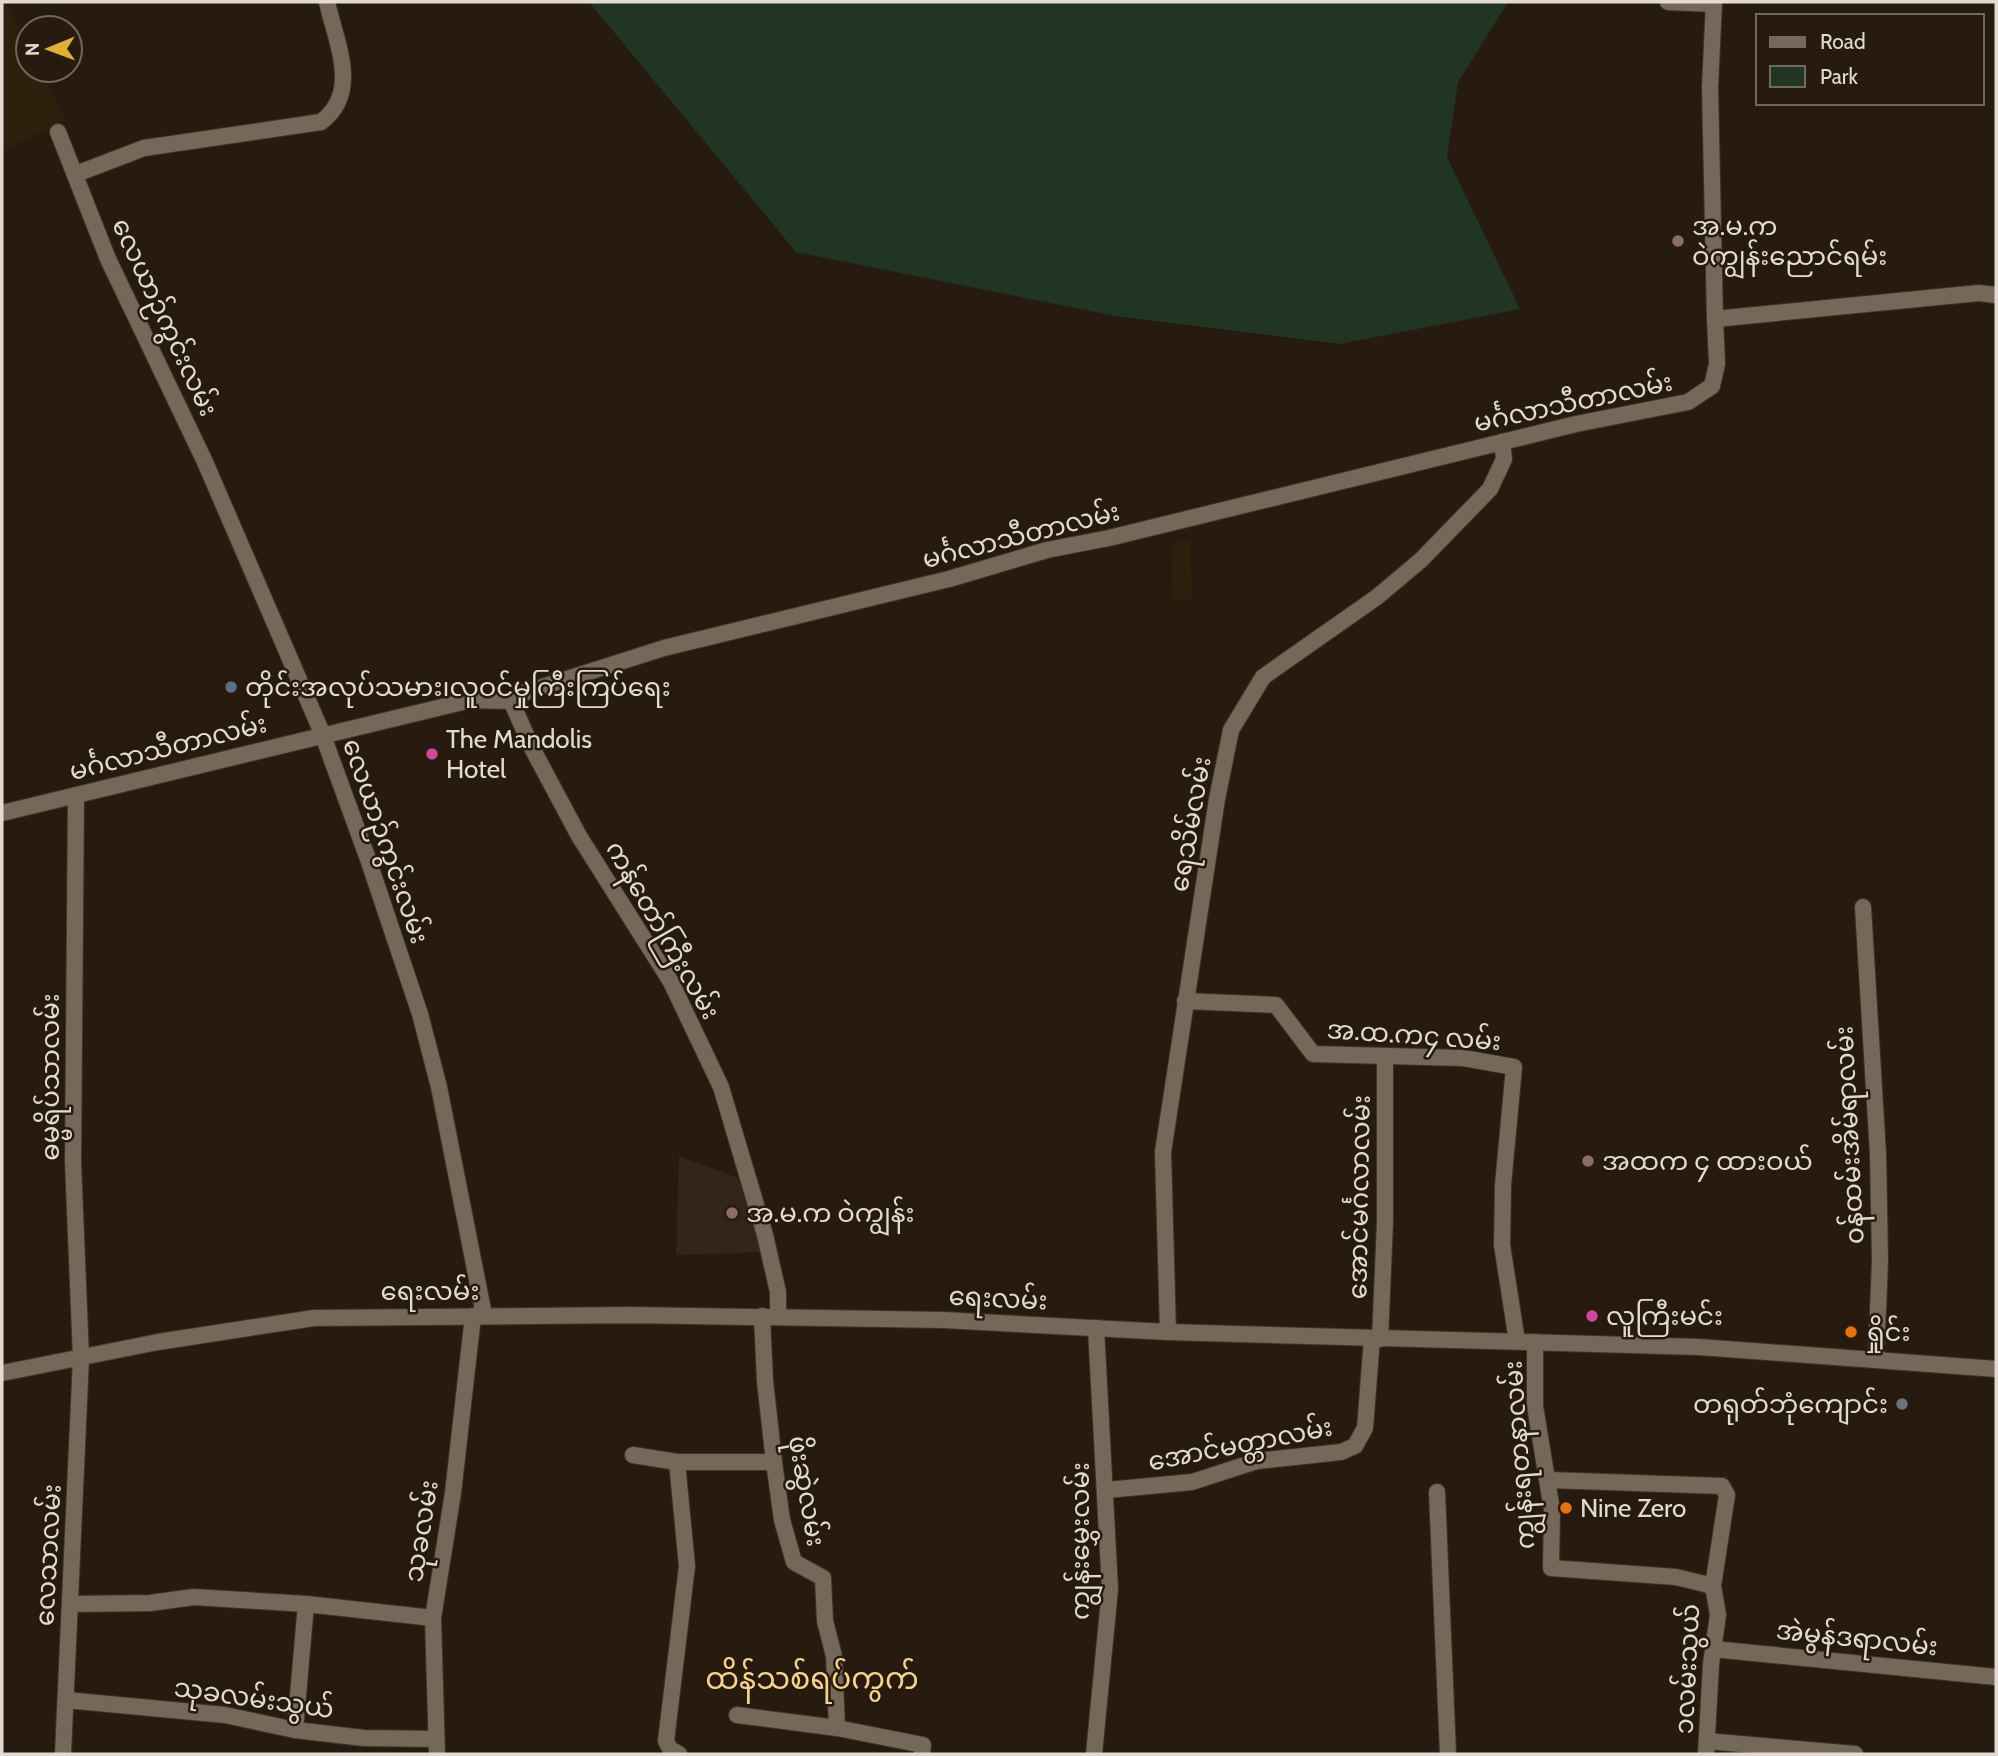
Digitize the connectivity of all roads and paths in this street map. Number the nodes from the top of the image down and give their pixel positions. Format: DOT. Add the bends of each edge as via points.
graph roads {
  1 [pos="327,2"];
  2 [pos="1668,2"];
  3 [pos="1714,3"];
  4 [pos="58,132"];
  5 [pos="76,174"];
  6 [pos="1996,295"];
  7 [pos="1715,318"];
  8 [pos="1502,442"];
  9 [pos="512,701"];
  10 [pos="322,733"];
  11 [pos="76,795"];
  12 [pos="2,813"];
  13 [pos="1863,907"];
  14 [pos="1185,1001"];
  15 [pos="1385,1056"];
  16 [pos="479,1316"];
  17 [pos="770,1316"];
  18 [pos="1096,1328"];
  19 [pos="1168,1332"];
  20 [pos="1376,1338"];
  21 [pos="1517,1341"];
  22 [pos="1535,1342"];
  23 [pos="81,1358"];
  24 [pos="1876,1360"];
  25 [pos="1996,1368"];
  26 [pos="2,1373"];
  27 [pos="633,1455"];
  28 [pos="677,1462"];
  29 [pos="774,1462"];
  30 [pos="1549,1480"];
  31 [pos="1107,1490"];
  32 [pos="1437,1492"];
  33 [pos="1713,1586"];
  34 [pos="71,1604"];
  35 [pos="306,1604"];
  36 [pos="433,1618"];
  37 [pos="1713,1648"];
  38 [pos="1996,1677"];
  39 [pos="66,1699"];
  40 [pos="737,1715"];
  41 [pos="837,1728"];
  42 [pos="295,1730"];
  43 [pos="437,1746"];
  44 [pos="1707,1747"];
  45 [pos="63,1754"];
  46 [pos="679,1754"];
  47 [pos="922,1754"];
  48 [pos="1094,1754"];
  49 [pos="1448,1754"];
  50 [pos="1855,1754"];
  1 -- 5 [label="street" via="344,82 338,106 321,122 144,148"];
  2 -- 3 [label="street"];
  3 -- 7 [label="street, မင်္ဂလာသီတာလမ်း" via="1710,87"];
  4 -- 5 [label="street, လေယာဉ်ကွင်းလမ်း"];
  5 -- 10 [label="street, လေယာဉ်ကွင်းလမ်း" via="108,259 205,463"];
  6 -- 7 [label="street"];
  7 -- 8 [label="street, မင်္ဂလာသီတာလမ်း" via="1717,364 1712,386 1699,397"];
  8 -- 9 [label="street, မင်္ဂလာသီတာလမ်း" via="1047,550 949,579 664,648 526,692"];
  8 -- 14 [label="street, ရေသိမ်လမ်း" via="1504,459 1490,489 1421,560 1264,677 1244,703 1231,730 1224,764"];
  9 -- 10 [label="street, မင်္ဂလာသီတာလမ်း" via="471,699"];
  9 -- 17 [label="street, ကန်တော်ကြီးလမ်း" via="579,836 671,982 721,1087 778,1292"];
  10 -- 11 [label="street, မင်္ဂလာသီတာလမ်း" via="218,763"];
  10 -- 16 [label="street, လေယာဉ်ကွင်းလမ်း" via="420,1014 439,1087"];
  11 -- 12 [label="street, မင်္ဂလာသီတာလမ်း"];
  11 -- 23 [label="street, ဓမ္မရိပ်သာလမ်း" via="73,1161"];
  13 -- 24 [label="street, ၀န်ထမ်းအိမ်ရာလမ်း" via="1878,1154"];
  14 -- 15 [label="street, အ.ထ.က၄ လမ်း" via="1276,1005 1313,1054"];
  14 -- 19 [label="street, ရေသိမ်လမ်း" via="1163,1152"];
  15 -- 20 [label="street, အောင်မင်္ဂလာလမ်း" via="1385,1222"];
  15 -- 21 [label="street, အ.ထ.က၄ လမ်း" via="1463,1059 1514,1067 1502,1245"];
  16 -- 17 [label="street, ရေးလမ်း"];
  16 -- 23 [label="street, ရေးလမ်း" via="314,1318"];
  16 -- 36 [label="street, သုခလမ်း"];
  17 -- 18 [label="street, ရေးလမ်း"];
  17 -- 29 [label="street, ဖိုးဆွဲလမ်း" via="765,1381"];
  18 -- 19 [label="street, ရေးလမ်း"];
  18 -- 31 [label="street, ကျွန်းမွှေးလမ်း"];
  19 -- 20 [label="street, ရေးလမ်း"];
  20 -- 21 [label="street, ရေးလမ်း"];
  20 -- 31 [label="street, အောင်မတ္တာလမ်း" via="1365,1428 1354,1446 1341,1452 1257,1461 1192,1482"];
  21 -- 22 [label="street, ရေးလမ်း"];
  22 -- 24 [label="street, ရေးလမ်း" via="1699,1347"];
  22 -- 30 [label="street, ကျွန်းရတနာလမ်း" via="1535,1406"];
  23 -- 26 [label="street, ရေးလမ်း"];
  23 -- 34 [label="street, လေသာလမ်း"];
  24 -- 25 [label="street, ရေးလမ်း"];
  27 -- 28 [label="street"];
  28 -- 29 [label="street"];
  28 -- 46 [label="street" via="687,1566 666,1741"];
  29 -- 41 [label="street, ဖိုးဆွဲလမ်း" via="791,1556 800,1568 823,1578 825,1621 834,1656"];
  30 -- 33 [label="street, ကျွန်းရတနာလမ်း" via="1551,1568 1676,1577"];
  30 -- 33 [label="street, ၁လမ်းသွယ်" via="1722,1486 1727,1495"];
  31 -- 48 [label="street, ကျွန်းမွှေးလမ်း" via="1110,1589"];
  32 -- 49 [label="street"];
  33 -- 37 [label="street, ၁လမ်းသွယ်" via="1718,1615"];
  34 -- 35 [label="street" via="194,1597"];
  34 -- 39 [label="street, လေသာလမ်း"];
  35 -- 36 [label="street"];
  35 -- 42 [label="street"];
  36 -- 43 [label="street, သုခလမ်း"];
  37 -- 38 [label="street, အဲမွန်ဒရာလမ်း"];
  37 -- 44 [label="street, ၁လမ်းသွယ်"];
  39 -- 42 [label="street, သုခလမ်းသွယ်" via="225,1715"];
  39 -- 45 [label="street, လေသာလမ်း"];
  40 -- 41 [label="street"];
  41 -- 47 [label="street" via="923,1745"];
  42 -- 43 [label="street, သုခလမ်းသွယ်"];
  44 -- 50 [label="street"];
}
